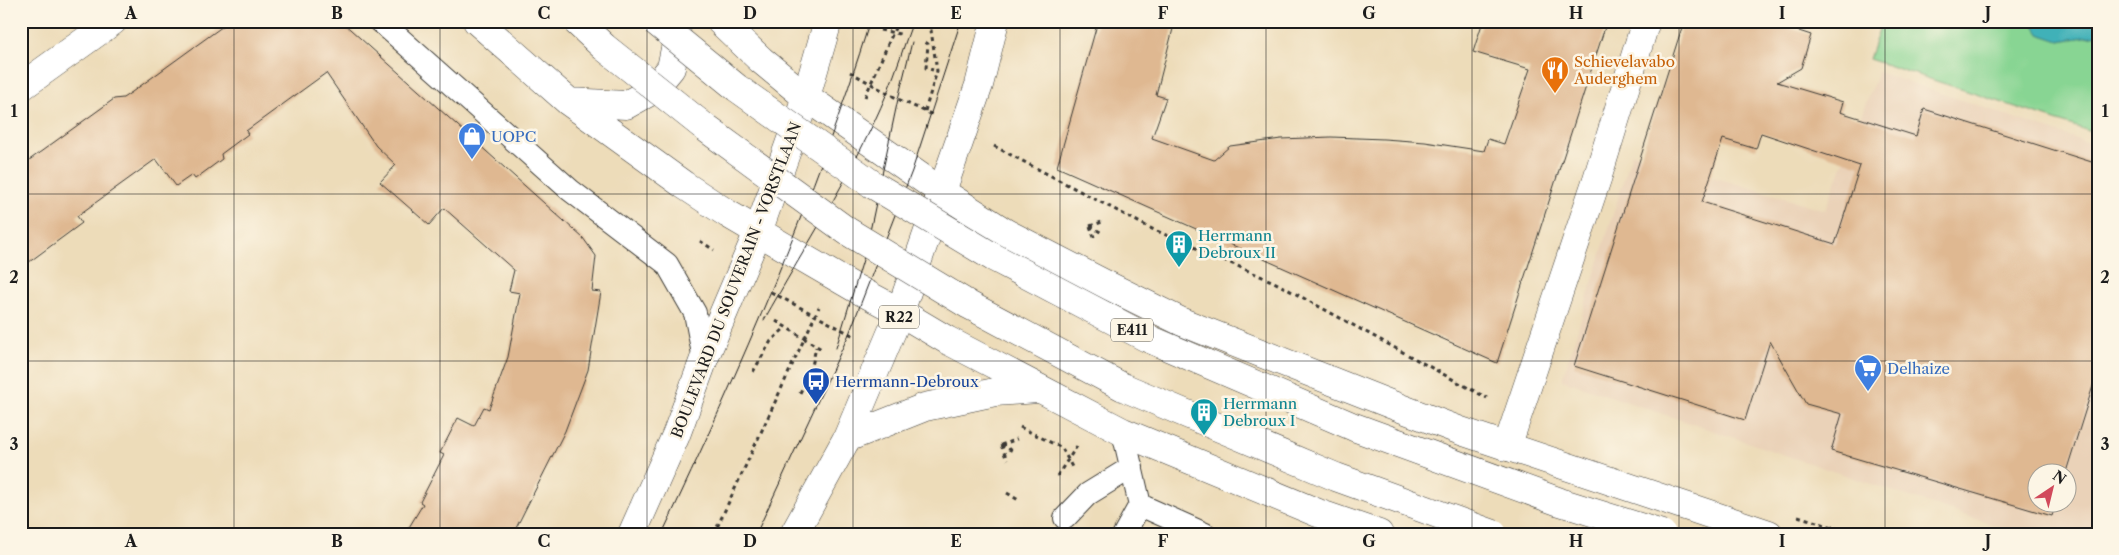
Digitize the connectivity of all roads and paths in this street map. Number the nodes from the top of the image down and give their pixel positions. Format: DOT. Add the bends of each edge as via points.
graph roads {
  1 [pos="113,21"];
  2 [pos="380,21"];
  3 [pos="477,21"];
  4 [pos="576,21"];
  5 [pos="655,21"];
  6 [pos="676,21"];
  7 [pos="720,21"];
  8 [pos="828,21"];
  9 [pos="898,21"];
  10 [pos="932,21"];
  11 [pos="995,21"];
  12 [pos="1646,21"];
  13 [pos="880,30"];
  14 [pos="893,32"];
  15 [pos="900,34"];
  16 [pos="925,42"];
  17 [pos="933,70"];
  18 [pos="870,84"];
  19 [pos="21,87"];
  20 [pos="806,97"];
  21 [pos="570,102"];
  22 [pos="925,111"];
  23 [pos="995,146"];
  24 [pos="942,192"];
  25 [pos="1105,221"];
  26 [pos="1090,226"];
  27 [pos="758,232"];
  28 [pos="1102,233"];
  29 [pos="1097,243"];
  30 [pos="900,312"];
  31 [pos="815,316"];
  32 [pos="776,321"];
  33 [pos="785,328"];
  34 [pos="805,339"];
  35 [pos="816,347"];
  36 [pos="823,350"];
  37 [pos="704,359"];
  38 [pos="753,372"];
  39 [pos="1039,389"];
  40 [pos="800,393"];
  41 [pos="1491,400"];
  42 [pos="1123,432"];
  43 [pos="847,438"];
  44 [pos="1017,439"];
  45 [pos="1079,443"];
  46 [pos="1001,445"];
  47 [pos="1507,446"];
  48 [pos="1013,451"];
  49 [pos="1007,460"];
  50 [pos="1132,467"];
  51 [pos="1054,480"];
  52 [pos="1623,485"];
  53 [pos="1007,493"];
  54 [pos="1020,501"];
  55 [pos="1140,505"];
  56 [pos="1065,518"];
  57 [pos="632,534"];
  58 [pos="714,534"];
  59 [pos="794,534"];
  60 [pos="1124,534"];
  61 [pos="1205,534"];
  62 [pos="1379,534"];
  63 [pos="1493,534"];
  64 [pos="1634,534"];
  65 [pos="1662,534"];
  66 [pos="1769,534"];
  1 -- 19 [label="main road"];
  2 -- 37 [label="lane" via="570,190 667,264 695,313"];
  3 -- 21 [label="main road"];
  4 -- 63 [label="main road, bridge" via="707,129 846,231 969,305 1123,387 1336,477"];
  5 -- 65 [label="main road, E411, bridge" via="737,88 872,184 993,257 1147,338 1354,428 1560,502"];
  6 -- 21 [label="main road" via="677,39 671,68 652,90 626,105"];
  7 -- 20 [label="main road" via="760,60"];
  8 -- 20 [label="main road, BOULEVARD DU SOUVERAIN - VORSTLAAN"];
  9 -- 14 [label="path"];
  10 -- 22 [label="path" via="930,30 937,72"];
  11 -- 24 [label="main road, R22" via="979,85"];
  12 -- 47 [label="main road" via="1597,179"];
  13 -- 14 [label="path"];
  14 -- 15 [label="path"];
  14 -- 18 [label="path"];
  16 -- 17 [label="path" via="928,44 926,68"];
  20 -- 24 [label="main road"];
  20 -- 27 [label="main road, BOULEVARD DU SOUVERAIN - VORSTLAAN"];
  21 -- 27 [label="main road" via="711,204"];
  23 -- 41 [label="path" via="1150,228 1274,282"];
  24 -- 30 [label="main road, R22"];
  24 -- 47 [label="main road" via="1022,241 1182,322"];
  25 -- 26 [label="path"];
  26 -- 28 [label="path"];
  26 -- 29 [label="path"];
  27 -- 30 [label="main road"];
  27 -- 37 [label="main road, BOULEVARD DU SOUVERAIN - VORSTLAAN"];
  30 -- 39 [label="main road"];
  30 -- 43 [label="main road, R22"];
  31 -- 34 [label="path"];
  32 -- 33 [label="path"];
  33 -- 34 [label="path"];
  33 -- 38 [label="path" via="771,341"];
  34 -- 35 [label="path"];
  34 -- 58 [label="path"];
  35 -- 36 [label="path"];
  35 -- 40 [label="path"];
  37 -- 57 [label="main road, BOULEVARD DU SOUVERAIN - VORSTLAAN" via="676,435"];
  39 -- 42 [label="main road"];
  39 -- 43 [label="main road" via="995,392 925,407"];
  42 -- 50 [label="lane"];
  42 -- 62 [label="main road" via="1318,513"];
  43 -- 59 [label="main road, R22"];
  44 -- 46 [label="path"];
  45 -- 51 [label="path"];
  46 -- 48 [label="path"];
  46 -- 49 [label="path"];
  47 -- 52 [label="main road"];
  50 -- 55 [label="lane"];
  50 -- 56 [label="lane" via="1088,494"];
  52 -- 64 [label="main road"];
  52 -- 66 [label="main road"];
  53 -- 54 [label="path"];
  55 -- 60 [label="lane"];
  55 -- 61 [label="lane"];
}
